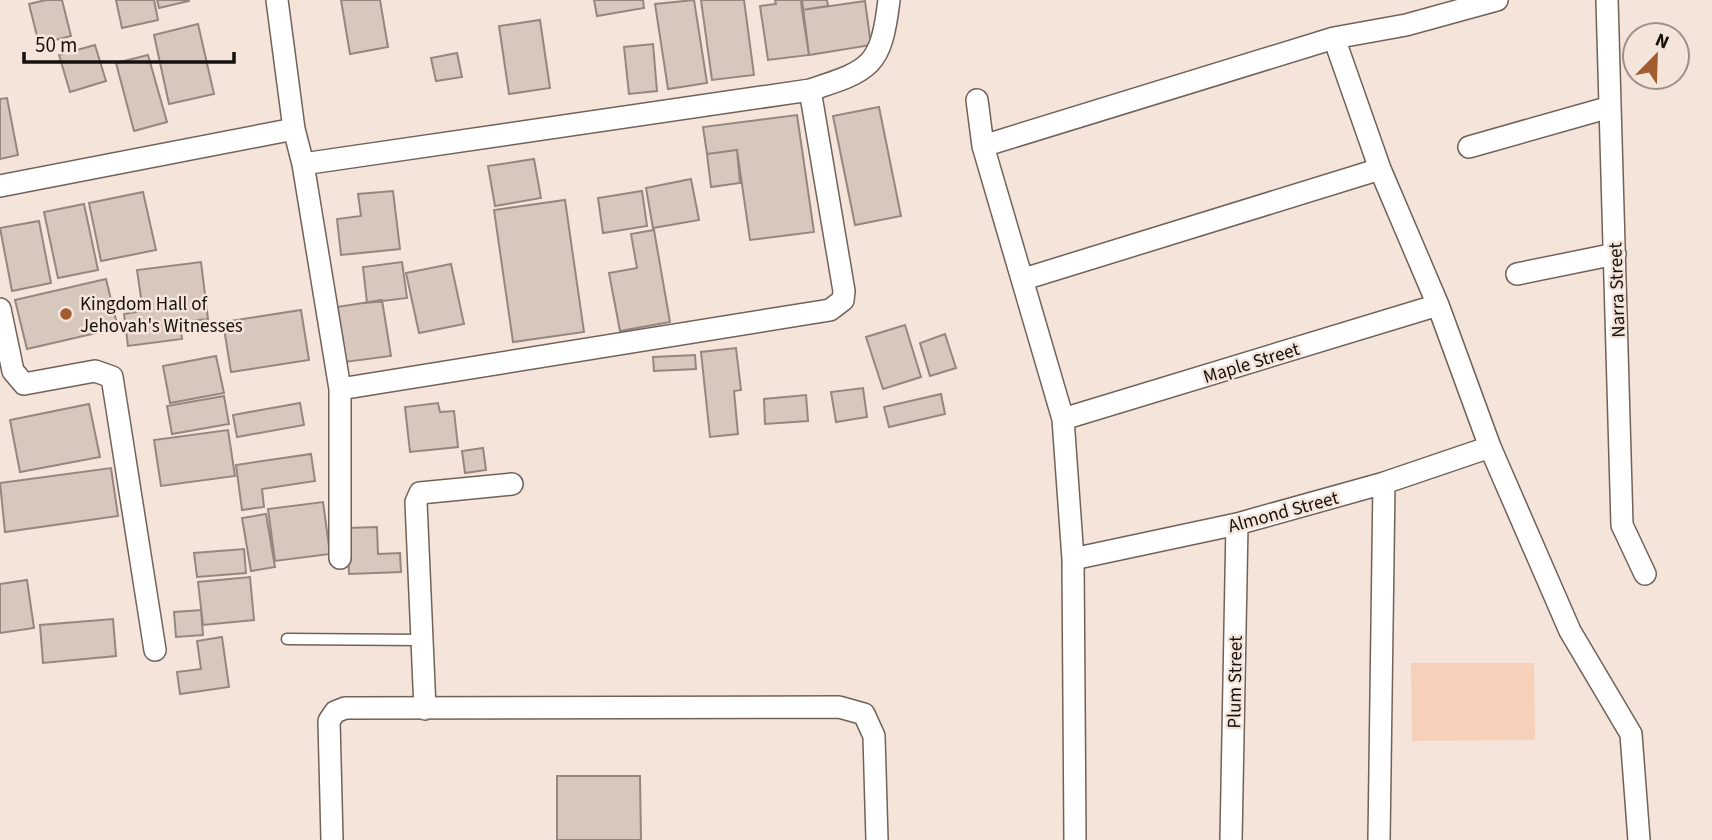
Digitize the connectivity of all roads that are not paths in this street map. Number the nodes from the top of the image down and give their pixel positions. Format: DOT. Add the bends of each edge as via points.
graph roads {
  1 [pos="277,0"];
  2 [pos="889,0"];
  3 [pos="1497,0"];
  4 [pos="1607,0"];
  5 [pos="1334,37"];
  6 [pos="810,90"];
  7 [pos="977,100"];
  8 [pos="1611,107"];
  9 [pos="293,129"];
  10 [pos="984,146"];
  11 [pos="1468,147"];
  12 [pos="303,164"];
  13 [pos="1380,169"];
  14 [pos="0,186"];
  15 [pos="1615,254"];
  16 [pos="1517,274"];
  17 [pos="1024,279"];
  18 [pos="1438,305"];
  19 [pos="0,309"];
  20 [pos="9,381"];
  21 [pos="340,389"];
  22 [pos="1063,418"];
  23 [pos="1490,447"];
  24 [pos="1384,483"];
  25 [pos="512,484"];
  26 [pos="1237,524"];
  27 [pos="340,558"];
  28 [pos="1073,559"];
  29 [pos="1645,575"];
  30 [pos="286,639"];
  31 [pos="421,640"];
  32 [pos="155,650"];
  33 [pos="425,709"];
  34 [pos="332,840"];
  35 [pos="877,840"];
  36 [pos="1075,840"];
  37 [pos="1231,840"];
  38 [pos="1380,840"];
  39 [pos="1639,840"];
  1 -- 9 [label="street"];
  2 -- 6 [label="street" via="886,31 870,65"];
  3 -- 5 [label="street" via="1406,25"];
  4 -- 8 [label="street, Narra Street"];
  5 -- 10 [label="street"];
  5 -- 13 [label="street"];
  6 -- 12 [label="street"];
  6 -- 21 [label="street" via="844,292 838,306"];
  7 -- 10 [label="street"];
  8 -- 11 [label="street"];
  8 -- 15 [label="street, Narra Street"];
  9 -- 12 [label="street"];
  9 -- 14 [label="street"];
  10 -- 17 [label="street"];
  12 -- 21 [label="street"];
  13 -- 17 [label="street"];
  13 -- 18 [label="street"];
  15 -- 16 [label="street"];
  15 -- 29 [label="street, Narra Street" via="1622,525"];
  17 -- 22 [label="street"];
  18 -- 22 [label="street, Maple Street"];
  18 -- 23 [label="street"];
  19 -- 20 [label="street"];
  20 -- 32 [label="street" via="33,384 95,371 111,377"];
  21 -- 27 [label="street"];
  22 -- 28 [label="street"];
  23 -- 24 [label="street, Almond Street"];
  23 -- 39 [label="street" via="1570,631 1631,734"];
  24 -- 26 [label="street, Almond Street"];
  24 -- 38 [label="street"];
  25 -- 31 [label="street" via="420,493 416,502"];
  26 -- 28 [label="street, Almond Street"];
  26 -- 37 [label="street, Plum Street"];
  28 -- 36 [label="street"];
  30 -- 31 [label="lane"];
  31 -- 33 [label="street"];
  33 -- 34 [label="street" via="345,708 335,712 328,735"];
  33 -- 35 [label="street" via="853,709 864,714 874,736"];
}
